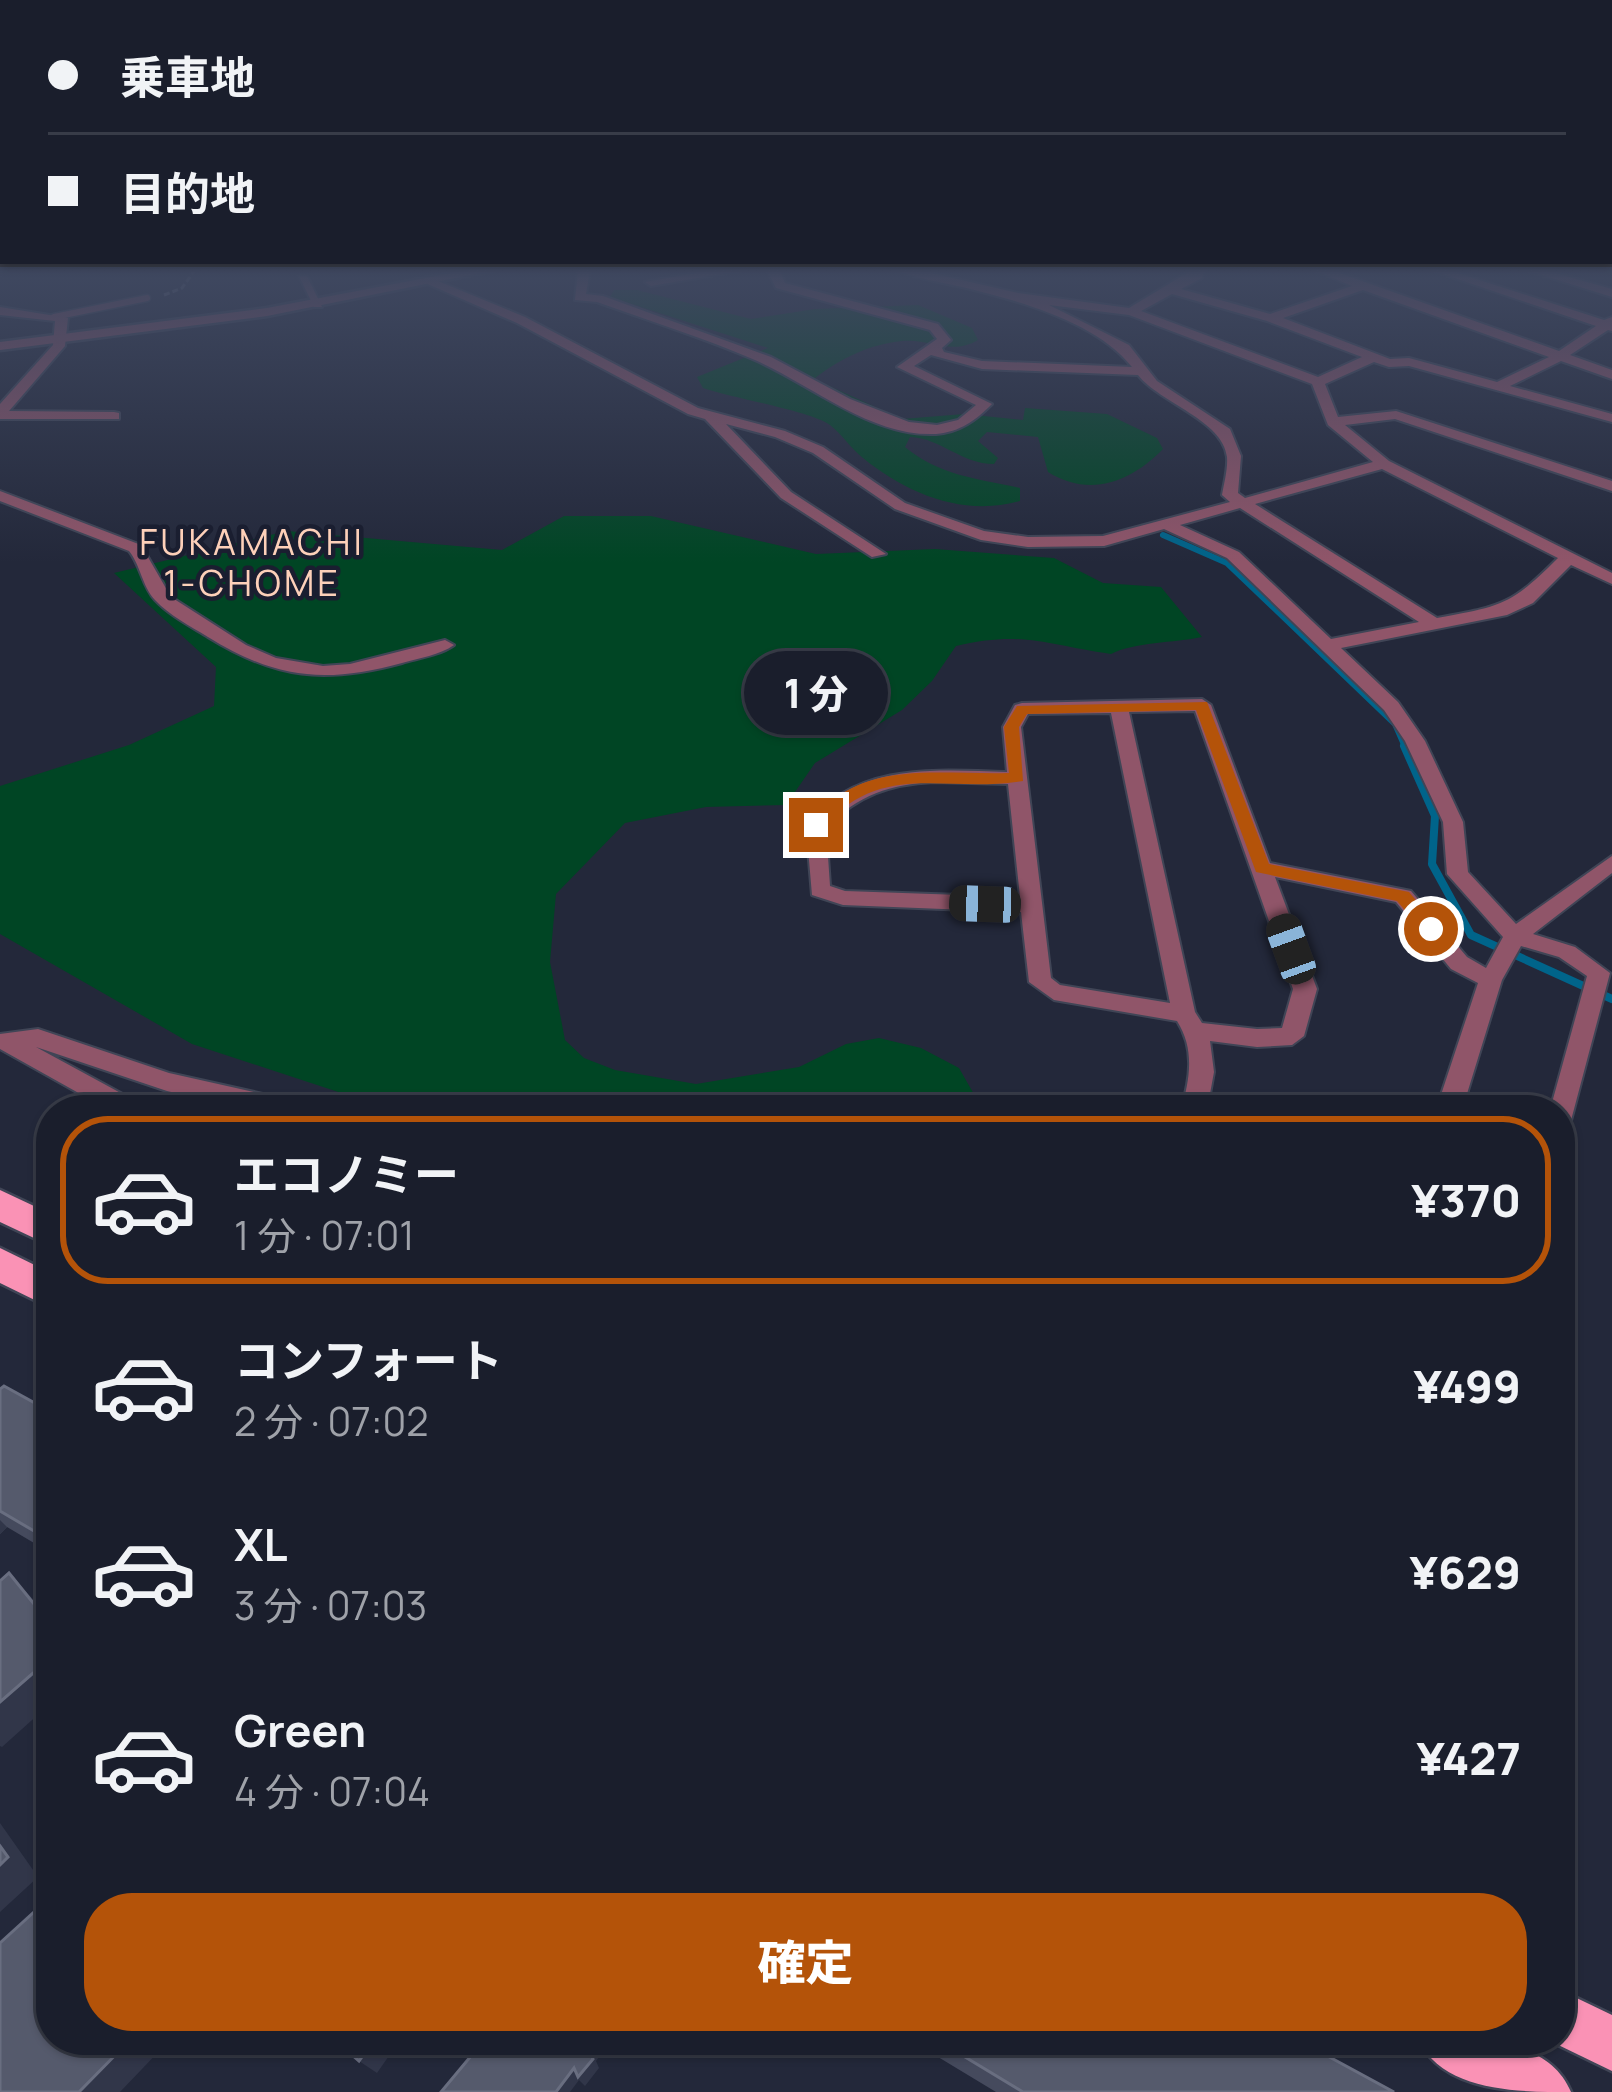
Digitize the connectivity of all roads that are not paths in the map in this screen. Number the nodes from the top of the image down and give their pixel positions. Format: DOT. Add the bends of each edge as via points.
graph roads {
  1 [pos="40,368"];
  2 [pos="614,368"];
  3 [pos="780,368"];
  4 [pos="905,368"];
  5 [pos="1051,368"];
  6 [pos="1137,368"];
  7 [pos="1280,368"];
  8 [pos="1350,368"];
  9 [pos="1420,368"];
  10 [pos="1535,368"];
  11 [pos="1139,371"];
  12 [pos="1318,382"];
  13 [pos="1499,386"];
  14 [pos="0,414"];
  15 [pos="114,416"];
  16 [pos="712,418"];
  17 [pos="1612,418"];
  18 [pos="1333,422"];
  19 [pos="1384,464"];
  20 [pos="1612,486"];
  21 [pos="0,496"];
  22 [pos="1244,503"];
  23 [pos="1170,526"];
  24 [pos="878,554"];
  25 [pos="1568,557"];
  26 [pos="1612,578"];
  27 [pos="1432,622"];
  28 [pos="446,645"];
  29 [pos="1329,645"];
  30 [pos="1119,707"];
  31 [pos="1018,778"];
  32 [pos="1612,863"];
  33 [pos="1262,868"];
  34 [pos="1032,905"];
  35 [pos="1516,936"];
  36 [pos="1496,971"];
  37 [pos="1191,1023"];
  38 [pos="4,1040"];
  39 [pos="103,1095"];
  40 [pos="224,1095"];
  41 [pos="1198,1095"];
  42 [pos="1454,1095"];
  43 [pos="1567,1095"];
  44 [pos="0,1205"];
  45 [pos="36,1223"];
  46 [pos="0,1264"];
  47 [pos="36,1284"];
  48 [pos="1575,2025"];
  49 [pos="1612,2044"];
  50 [pos="1474,2055"];
  51 [pos="1543,2092"];
  1 -- 14 [label="street"];
  2 -- 16 [label="street"];
  3 -- 4 [label="street" via="873,419 956,426 986,404"];
  5 -- 11 [label="street"];
  6 -- 11 [label="street"];
  7 -- 12 [label="street"];
  8 -- 12 [label="street"];
  9 -- 13 [label="street"];
  10 -- 13 [label="street"];
  11 -- 22 [label="street" via="1225,432 1234,456 1230,495"];
  12 -- 18 [label="street"];
  13 -- 17 [label="street"];
  14 -- 15 [label="street"];
  16 -- 23 [label="street" via="818,450 900,506 981,536 1058,544"];
  16 -- 24 [label="street" via="785,495"];
  18 -- 19 [label="street"];
  18 -- 20 [label="street" via="1396,415"];
  19 -- 22 [label="street"];
  19 -- 25 [label="street"];
  21 -- 28 [label="street" via="135,548 156,590 178,610 240,651 289,669 340,674"];
  22 -- 23 [label="street"];
  22 -- 27 [label="street"];
  23 -- 29 [label="street" via="1233,555"];
  25 -- 26 [label="street"];
  25 -- 27 [label="street" via="1527,599"];
  27 -- 29 [label="street"];
  29 -- 35 [label="street" via="1414,741 1453,822 1458,874"];
  30 -- 31 [label="street" via="1022,710 1012,727"];
  30 -- 33 [label="street" via="1202,705"];
  30 -- 37 [label="street"];
  31 -- 34 [label="street"];
  31 -- 34 [label="street" via="874,781 816,825 820,890 843,898"];
  32 -- 35 [label="street"];
  33 -- 36 [label="street" via="1402,896 1459,963"];
  33 -- 37 [label="street" via="1306,989 1292,1036 1257,1038"];
  34 -- 37 [label="street" via="1040,982"];
  35 -- 36 [label="street"];
  35 -- 43 [label="street" via="1568,952 1599,973"];
  36 -- 42 [label="street"];
  37 -- 41 [label="street" via="1203,1079"];
  38 -- 39 [label="street"];
  38 -- 40 [label="street" via="38,1037"];
  44 -- 45 [label="highway"];
  46 -- 47 [label="highway"];
  48 -- 49 [label="highway"];
  50 -- 51 [label="highway"];
}
